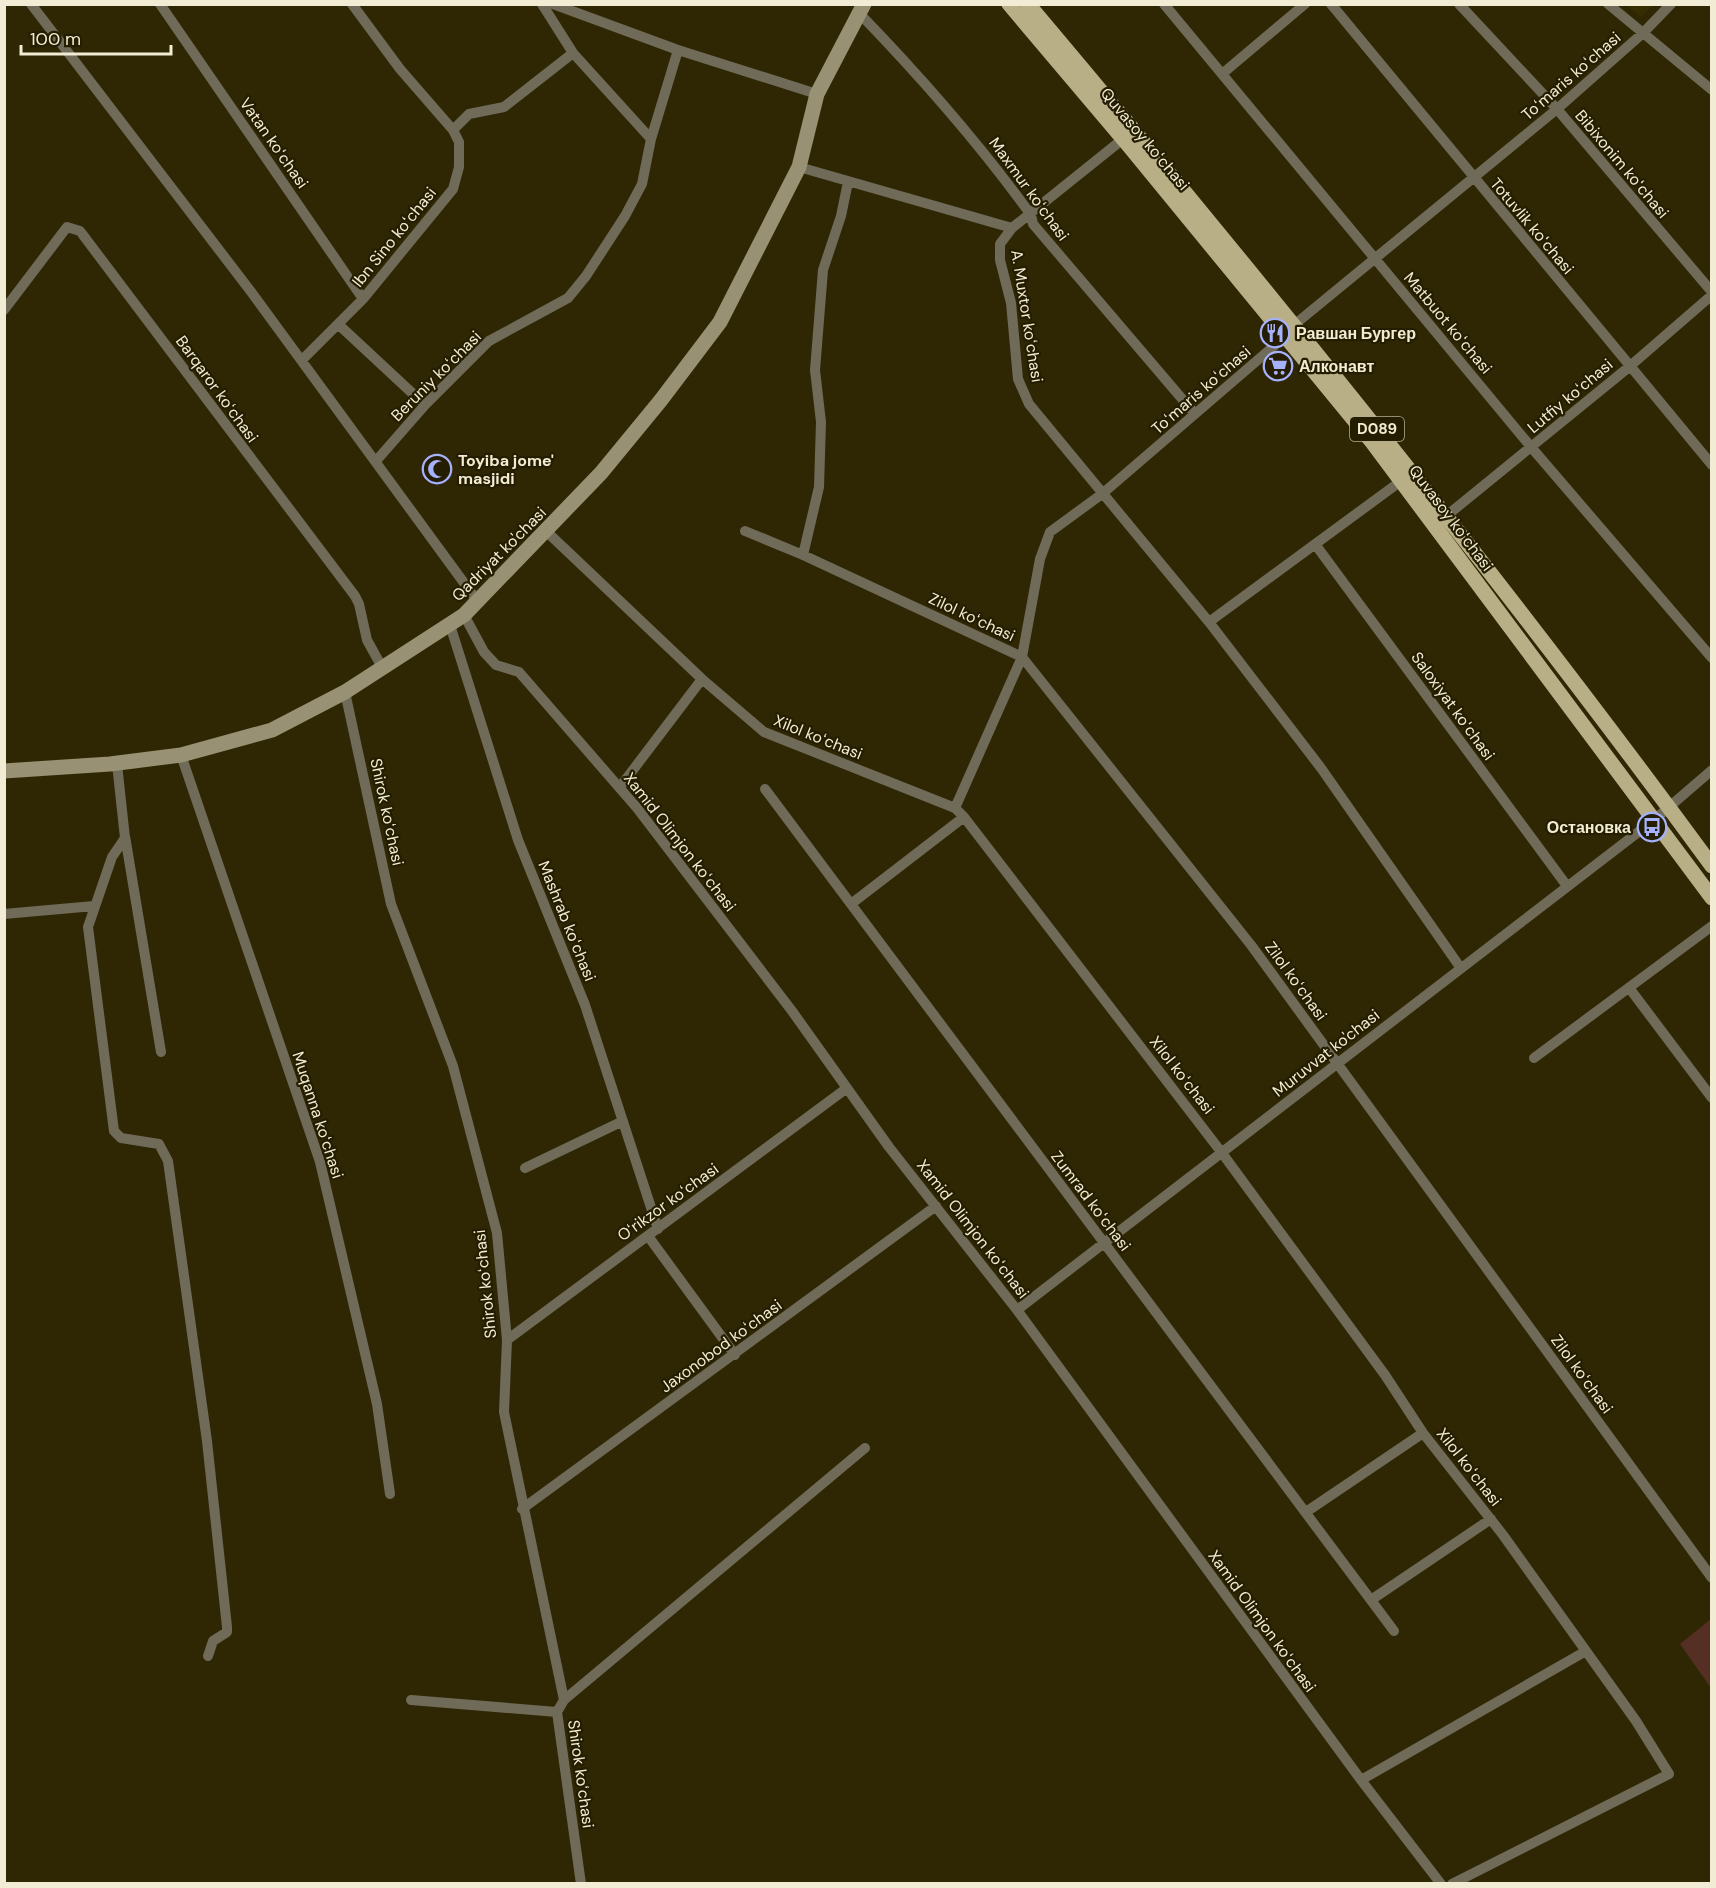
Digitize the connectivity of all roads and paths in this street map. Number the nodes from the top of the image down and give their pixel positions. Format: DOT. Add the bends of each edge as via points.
graph roads {
  1 [pos="31,4"];
  2 [pos="160,4"];
  3 [pos="352,4"];
  4 [pos="542,4"];
  5 [pos="553,4"];
  6 [pos="1009,4"];
  7 [pos="1028,4"];
  8 [pos="1164,4"];
  9 [pos="1305,4"];
  10 [pos="1331,4"];
  11 [pos="1459,4"];
  12 [pos="1608,4"];
  13 [pos="1671,4"];
  14 [pos="861,9"];
  15 [pos="1643,33"];
  16 [pos="678,50"];
  17 [pos="573,53"];
  18 [pos="1222,74"];
  19 [pos="1712,90"];
  20 [pos="817,94"];
  21 [pos="1557,109"];
  22 [pos="453,130"];
  23 [pos="651,139"];
  24 [pos="1126,142"];
  25 [pos="799,167"];
  26 [pos="1474,179"];
  27 [pos="848,182"];
  28 [pos="1032,215"];
  29 [pos="1012,228"];
  30 [pos="1376,260"];
  31 [pos="1712,293"];
  32 [pos="363,299"];
  33 [pos="4,310"];
  34 [pos="339,325"];
  35 [pos="1289,330"];
  36 [pos="302,360"];
  37 [pos="1629,367"];
  38 [pos="425,405"];
  39 [pos="1195,414"];
  40 [pos="1532,447"];
  41 [pos="376,461"];
  42 [pos="1712,465"];
  43 [pos="1398,476"];
  44 [pos="1102,494"];
  45 [pos="1445,517"];
  46 [pos="745,531"];
  47 [pos="547,532"];
  48 [pos="1315,544"];
  49 [pos="803,555"];
  50 [pos="478,602"];
  51 [pos="464,615"];
  52 [pos="1209,622"];
  53 [pos="450,625"];
  54 [pos="1022,657"];
  55 [pos="1712,658"];
  56 [pos="383,669"];
  57 [pos="702,679"];
  58 [pos="345,692"];
  59 [pos="180,755"];
  60 [pos="117,764"];
  61 [pos="4,771"];
  62 [pos="1712,771"];
  63 [pos="620,788"];
  64 [pos="765,789"];
  65 [pos="1668,806"];
  66 [pos="955,808"];
  67 [pos="964,817"];
  68 [pos="1654,820"];
  69 [pos="125,833"];
  70 [pos="1712,866"];
  71 [pos="1567,886"];
  72 [pos="1712,898"];
  73 [pos="851,904"];
  74 [pos="94,906"];
  75 [pos="4,914"];
  76 [pos="1712,926"];
  77 [pos="1460,967"];
  78 [pos="1630,989"];
  79 [pos="160,1052"];
  80 [pos="1534,1058"];
  81 [pos="1338,1064"];
  82 [pos="847,1089"];
  83 [pos="1712,1098"];
  84 [pos="623,1121"];
  85 [pos="1222,1153"];
  86 [pos="525,1168"];
  87 [pos="936,1206"];
  88 [pos="658,1228"];
  89 [pos="648,1236"];
  90 [pos="1104,1243"];
  91 [pos="1017,1310"];
  92 [pos="507,1340"];
  93 [pos="735,1355"];
  94 [pos="1423,1433"];
  95 [pos="865,1448"];
  96 [pos="390,1494"];
  97 [pos="522,1509"];
  98 [pos="1306,1512"];
  99 [pos="1491,1519"];
  100 [pos="1712,1578"];
  101 [pos="1371,1600"];
  102 [pos="1394,1631"];
  103 [pos="1586,1651"];
  104 [pos="208,1656"];
  105 [pos="564,1700"];
  106 [pos="411,1701"];
  107 [pos="557,1712"];
  108 [pos="1361,1780"];
  109 [pos="581,1884"];
  110 [pos="1441,1884"];
  111 [pos="1452,1884"];
  1 -- 36 [label="street"];
  2 -- 32 [label="street, Vatan koʻchasi"];
  3 -- 22 [label="street, Ibn Sino koʻchasi" via="400,69"];
  4 -- 17 [label="street"];
  5 -- 16 [label="street"];
  6 -- 24 [label="main road, Quvasoy koʻchasi / D089"];
  7 -- 35 [label="main road, Quvasoy koʻchasi / D089"];
  8 -- 18 [label="street, Matbuot koʻchasi"];
  9 -- 18 [label="street"];
  10 -- 26 [label="street, Totuvlik koʻchasi"];
  11 -- 21 [label="street, Bibixonim koʻchasi"];
  12 -- 15 [label="street"];
  13 -- 15 [label="street, Toʻmaris koʻchasi"];
  14 -- 20 [label="street, Qadriyat ko'chasi"];
  14 -- 28 [label="street, Maxmur koʻchasi" via="992,161"];
  15 -- 19 [label="street"];
  15 -- 21 [label="street, Toʻmaris koʻchasi"];
  16 -- 20 [label="street"];
  16 -- 23 [label="street, Beruniy koʻchasi"];
  17 -- 22 [label="street" via="504,107 469,114"];
  17 -- 23 [label="street"];
  18 -- 30 [label="street, Matbuot koʻchasi"];
  20 -- 25 [label="street, Qadriyat ko'chasi"];
  21 -- 26 [label="street, Toʻmaris koʻchasi"];
  21 -- 31 [label="street, Bibixonim koʻchasi"];
  22 -- 32 [label="street, Ibn Sino koʻchasi" via="459,142 459,167 453,189"];
  23 -- 38 [label="street, Beruniy koʻchasi" via="646,171 626,216 576,288 557,304 489,341"];
  24 -- 28 [label="street"];
  24 -- 35 [label="main road, Quvasoy koʻchasi / D089"];
  25 -- 27 [label="street"];
  25 -- 47 [label="street, Qadriyat ko'chasi" via="720,322 601,473"];
  26 -- 30 [label="street, Toʻmaris koʻchasi"];
  26 -- 37 [label="street, Totuvlik koʻchasi"];
  27 -- 29 [label="street"];
  27 -- 49 [label="street" via="823,270 814,370 821,422 819,487"];
  28 -- 29 [label="street"];
  28 -- 39 [label="street, Maxmur koʻchasi" via="1033,224"];
  29 -- 44 [label="street, A. Muxtor koʻchasi" via="1000,244 1000,260 1011,303 1018,379 1029,404"];
  30 -- 35 [label="street, Toʻmaris koʻchasi"];
  30 -- 40 [label="street, Matbuot koʻchasi"];
  31 -- 37 [label="street, Lutfiy koʻchasi"];
  32 -- 34 [label="street, Ibn Sino koʻchasi"];
  33 -- 56 [label="street, Barqaror koʻchasi" via="67,227 80,231 355,596 367,640"];
  34 -- 36 [label="street, Ibn Sino koʻchasi"];
  34 -- 38 [label="street"];
  35 -- 39 [label="street, Toʻmaris koʻchasi"];
  35 -- 43 [label="main road, Quvasoy koʻchasi / D089"];
  35 -- 45 [label="main road, Quvasoy koʻchasi / D089"];
  36 -- 41 [label="street"];
  37 -- 40 [label="street, Lutfiy koʻchasi"];
  37 -- 42 [label="street, Totuvlik koʻchasi"];
  38 -- 41 [label="street, Beruniy koʻchasi"];
  39 -- 44 [label="street, Toʻmaris koʻchasi"];
  40 -- 45 [label="street, Lutfiy koʻchasi"];
  40 -- 55 [label="street, Matbuot koʻchasi"];
  41 -- 50 [label="street"];
  43 -- 48 [label="street"];
  43 -- 68 [label="main road, Quvasoy koʻchasi / D089"];
  44 -- 52 [label="street, A. Muxtor koʻchasi"];
  44 -- 54 [label="street, Toʻmaris koʻchasi" via="1050,532 1040,559"];
  45 -- 65 [label="main road, Quvasoy koʻchasi / D089"];
  46 -- 49 [label="street, Zilol koʻchasi"];
  47 -- 50 [label="street, Qadriyat ko'chasi"];
  47 -- 57 [label="street, Xilol koʻchasi"];
  48 -- 52 [label="street"];
  48 -- 71 [label="street, Saloxiyat koʻchasi"];
  49 -- 54 [label="street, Zilol koʻchasi"];
  50 -- 51 [label="street, Qadriyat ko'chasi"];
  51 -- 53 [label="street, Qadriyat ko'chasi"];
  51 -- 63 [label="street, Xamid Olimjon koʻchasi" via="484,652 496,665 519,672"];
  52 -- 77 [label="street, A. Muxtor koʻchasi" via="1321,768"];
  53 -- 56 [label="street, Qadriyat ko'chasi"];
  53 -- 84 [label="street, Mashrab koʻchasi" via="518,840 585,1005"];
  54 -- 66 [label="street, Toʻmaris koʻchasi"];
  54 -- 81 [label="street, Zilol koʻchasi" via="1251,945"];
  56 -- 58 [label="street, Qadriyat ko'chasi"];
  57 -- 63 [label="street"];
  57 -- 66 [label="street, Xilol koʻchasi" via="764,732"];
  58 -- 59 [label="street, Qadriyat ko'chasi" via="272,730"];
  58 -- 92 [label="street, Shirok koʻchasi" via="391,904 453,1066 497,1233"];
  59 -- 60 [label="street, Qadriyat ko'chasi"];
  59 -- 96 [label="street, Muqanna koʻchasi" via="320,1162 377,1404"];
  60 -- 61 [label="street, Qadriyat ko'chasi"];
  60 -- 69 [label="street"];
  62 -- 65 [label="street"];
  63 -- 82 [label="street, Xamid Olimjon koʻchasi" via="792,1011"];
  64 -- 73 [label="street, Zumrad koʻchasi"];
  65 -- 68 [label="street, Muruvvat ko'chasi"];
  65 -- 70 [label="main road, Quvasoy koʻchasi / D089"];
  66 -- 67 [label="street, Xilol koʻchasi"];
  67 -- 73 [label="street"];
  67 -- 85 [label="street, Xilol koʻchasi"];
  68 -- 71 [label="street, Muruvvat ko'chasi"];
  68 -- 72 [label="main road, Quvasoy koʻchasi / D089"];
  69 -- 74 [label="street"];
  69 -- 79 [label="street"];
  71 -- 77 [label="street, Muruvvat ko'chasi"];
  73 -- 90 [label="street, Zumrad koʻchasi"];
  74 -- 75 [label="street"];
  74 -- 104 [label="street" via="88,927 114,1131 121,1138 159,1144 168,1161 207,1441 227,1627 227,1632 211,1644"];
  76 -- 78 [label="street"];
  77 -- 81 [label="street, Muruvvat ko'chasi"];
  78 -- 80 [label="street"];
  78 -- 83 [label="street"];
  81 -- 85 [label="street, Muruvvat ko'chasi"];
  81 -- 100 [label="street, Zilol koʻchasi"];
  82 -- 87 [label="street, Xamid Olimjon koʻchasi"];
  82 -- 88 [label="street, Oʻrikzor koʻchasi"];
  84 -- 86 [label="street"];
  84 -- 88 [label="street, Mashrab koʻchasi"];
  85 -- 90 [label="street, Muruvvat ko'chasi"];
  85 -- 94 [label="street, Xilol koʻchasi"];
  87 -- 91 [label="street, Xamid Olimjon koʻchasi"];
  87 -- 93 [label="street, Jaxonobod koʻchasi"];
  88 -- 89 [label="street, Oʻrikzor koʻchasi"];
  89 -- 92 [label="street, Oʻrikzor koʻchasi"];
  89 -- 93 [label="street"];
  90 -- 91 [label="street, Muruvvat ko'chasi"];
  90 -- 98 [label="street, Zumrad koʻchasi"];
  91 -- 108 [label="street, Xamid Olimjon koʻchasi"];
  92 -- 97 [label="street, Shirok koʻchasi" via="504,1412"];
  93 -- 97 [label="street, Jaxonobod koʻchasi"];
  94 -- 98 [label="street"];
  94 -- 99 [label="street, Xilol koʻchasi"];
  95 -- 105 [label="street"];
  97 -- 105 [label="street, Shirok koʻchasi"];
  98 -- 101 [label="street, Zumrad koʻchasi"];
  99 -- 101 [label="street"];
  99 -- 103 [label="street, Xilol koʻchasi"];
  101 -- 102 [label="street, Zumrad koʻchasi"];
  103 -- 108 [label="street"];
  103 -- 111 [label="street, Xilol koʻchasi" via="1669,1774"];
  105 -- 107 [label="street, Shirok koʻchasi"];
  106 -- 107 [label="street"];
  107 -- 109 [label="street, Shirok koʻchasi"];
  108 -- 110 [label="street, Xamid Olimjon koʻchasi"];
}
